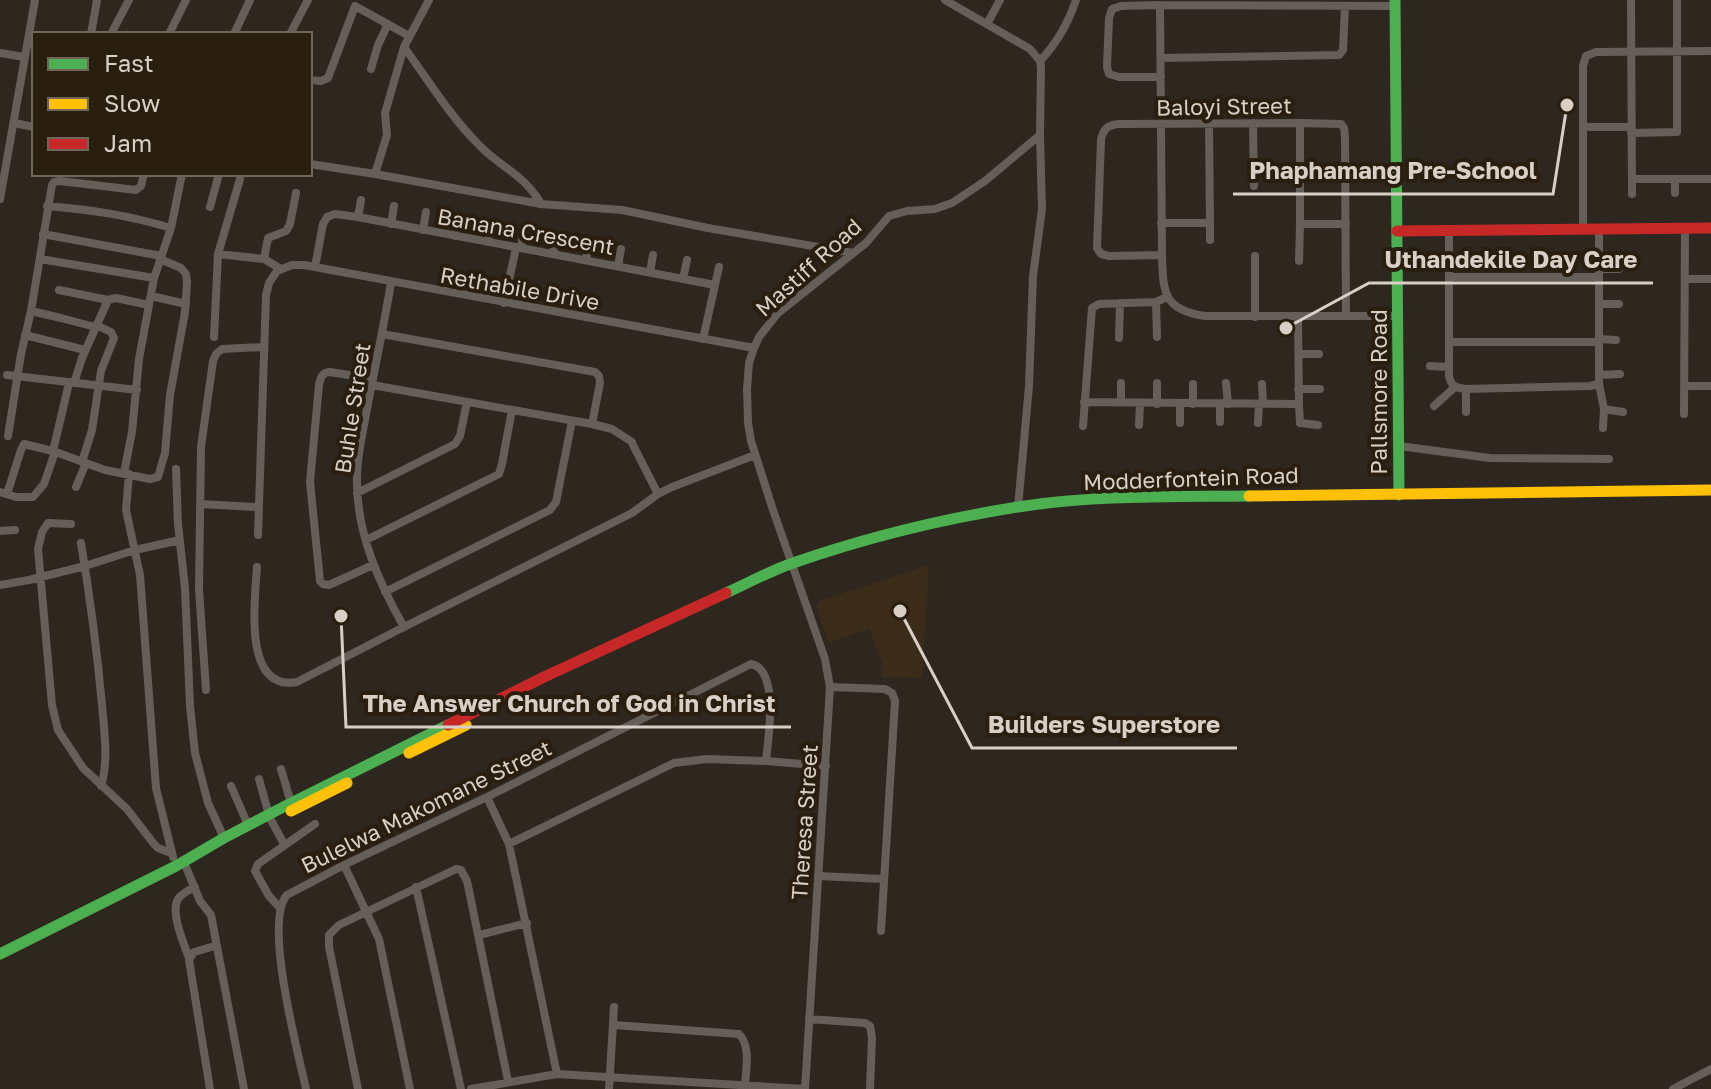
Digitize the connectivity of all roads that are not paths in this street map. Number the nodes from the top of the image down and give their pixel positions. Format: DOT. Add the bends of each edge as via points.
graph roads {
  1 [pos="35,0"];
  2 [pos="97,0"];
  3 [pos="129,0"];
  4 [pos="186,0"];
  5 [pos="250,0"];
  6 [pos="308,0"];
  7 [pos="369,0"];
  8 [pos="429,0"];
  9 [pos="945,0"];
  10 [pos="1000,0"];
  11 [pos="1076,0"];
  12 [pos="1631,0"];
  13 [pos="1677,0"];
  14 [pos="1395,3"];
  15 [pos="1160,5"];
  16 [pos="356,6"];
  17 [pos="1345,7"];
  18 [pos="388,24"];
  19 [pos="987,24"];
  20 [pos="91,32"];
  21 [pos="112,32"];
  22 [pos="170,32"];
  23 [pos="235,32"];
  24 [pos="291,32"];
  25 [pos="409,36"];
  26 [pos="404,47"];
  27 [pos="1711,51"];
  28 [pos="1631,52"];
  29 [pos="1677,52"];
  30 [pos="0,53"];
  31 [pos="24,57"];
  32 [pos="1161,58"];
  33 [pos="1040,61"];
  34 [pos="371,69"];
  35 [pos="1161,77"];
  36 [pos="312,80"];
  37 [pos="14,123"];
  38 [pos="1253,123"];
  39 [pos="1300,123"];
  40 [pos="1161,124"];
  41 [pos="1209,124"];
  42 [pos="32,127"];
  43 [pos="1583,127"];
  44 [pos="1631,130"];
  45 [pos="1677,132"];
  46 [pos="1040,135"];
  47 [pos="1677,146"];
  48 [pos="312,164"];
  49 [pos="375,174"];
  50 [pos="144,176"];
  51 [pos="182,176"];
  52 [pos="218,176"];
  53 [pos="240,179"];
  54 [pos="1632,179"];
  55 [pos="1711,179"];
  56 [pos="1675,180"];
  57 [pos="1254,186"];
  58 [pos="296,193"];
  59 [pos="1675,193"];
  60 [pos="1632,194"];
  61 [pos="0,199"];
  62 [pos="361,200"];
  63 [pos="541,204"];
  64 [pos="47,206"];
  65 [pos="394,206"];
  66 [pos="210,207"];
  67 [pos="426,212"];
  68 [pos="358,217"];
  69 [pos="458,219"];
  70 [pos="1161,223"];
  71 [pos="1210,223"];
  72 [pos="391,224"];
  73 [pos="1300,224"];
  74 [pos="1346,224"];
  75 [pos="491,225"];
  76 [pos="171,228"];
  77 [pos="1583,228"];
  78 [pos="1599,228"];
  79 [pos="1685,228"];
  80 [pos="1711,228"];
  81 [pos="423,230"];
  82 [pos="524,230"];
  83 [pos="1449,230"];
  84 [pos="1397,231"];
  85 [pos="43,234"];
  86 [pos="556,235"];
  87 [pos="455,236"];
  88 [pos="1210,240"];
  89 [pos="488,242"];
  90 [pos="589,242"];
  91 [pos="518,248"];
  92 [pos="621,249"];
  93 [pos="853,253"];
  94 [pos="218,254"];
  95 [pos="553,254"];
  96 [pos="653,255"];
  97 [pos="1162,255"];
  98 [pos="1255,256"];
  99 [pos="161,258"];
  100 [pos="40,259"];
  101 [pos="264,259"];
  102 [pos="586,260"];
  103 [pos="687,260"];
  104 [pos="1299,261"];
  105 [pos="618,266"];
  106 [pos="315,267"];
  107 [pos="719,267"];
  108 [pos="281,269"];
  109 [pos="1619,269"];
  110 [pos="650,272"];
  111 [pos="1599,273"];
  112 [pos="1450,277"];
  113 [pos="154,278"];
  114 [pos="683,279"];
  115 [pos="1685,279"];
  116 [pos="1711,279"];
  117 [pos="391,283"];
  118 [pos="715,285"];
  119 [pos="59,290"];
  120 [pos="1167,297"];
  121 [pos="108,300"];
  122 [pos="150,300"];
  123 [pos="1156,302"];
  124 [pos="504,303"];
  125 [pos="1120,303"];
  126 [pos="186,304"];
  127 [pos="1599,304"];
  128 [pos="1619,304"];
  129 [pos="31,311"];
  130 [pos="1346,316"];
  131 [pos="1398,316"];
  132 [pos="1255,317"];
  133 [pos="1298,317"];
  134 [pos="95,326"];
  135 [pos="382,334"];
  136 [pos="25,335"];
  137 [pos="214,337"];
  138 [pos="1157,337"];
  139 [pos="1119,338"];
  140 [pos="703,339"];
  141 [pos="1599,340"];
  142 [pos="1616,340"];
  143 [pos="1450,342"];
  144 [pos="263,347"];
  145 [pos="754,348"];
  146 [pos="85,350"];
  147 [pos="1299,354"];
  148 [pos="1319,354"];
  149 [pos="1430,366"];
  150 [pos="1449,367"];
  151 [pos="1620,374"];
  152 [pos="12,375"];
  153 [pos="1599,379"];
  154 [pos="372,382"];
  155 [pos="72,383"];
  156 [pos="1121,383"];
  157 [pos="1157,383"];
  158 [pos="1226,383"];
  159 [pos="1193,384"];
  160 [pos="1262,384"];
  161 [pos="99,385"];
  162 [pos="1684,386"];
  163 [pos="1711,386"];
  164 [pos="1455,387"];
  165 [pos="1298,389"];
  166 [pos="1320,389"];
  167 [pos="1466,389"];
  168 [pos="137,390"];
  169 [pos="467,402"];
  170 [pos="1084,402"];
  171 [pos="1121,403"];
  172 [pos="1140,403"];
  173 [pos="1157,404"];
  174 [pos="1180,404"];
  175 [pos="1193,404"];
  176 [pos="1224,404"];
  177 [pos="1261,404"];
  178 [pos="1299,404"];
  179 [pos="1434,406"];
  180 [pos="1604,409"];
  181 [pos="512,410"];
  182 [pos="1466,412"];
  183 [pos="1623,412"];
  184 [pos="1684,414"];
  185 [pos="572,421"];
  186 [pos="1220,422"];
  187 [pos="1180,423"];
  188 [pos="1258,423"];
  189 [pos="592,424"];
  190 [pos="1139,425"];
  191 [pos="1318,425"];
  192 [pos="1083,426"];
  193 [pos="1603,428"];
  194 [pos="8,436"];
  195 [pos="1399,446"];
  196 [pos="54,452"];
  197 [pos="755,455"];
  198 [pos="1609,459"];
  199 [pos="84,462"];
  200 [pos="176,469"];
  201 [pos="126,473"];
  202 [pos="76,487"];
  203 [pos="1711,490"];
  204 [pos="3,493"];
  205 [pos="357,493"];
  206 [pos="658,494"];
  207 [pos="1399,495"];
  208 [pos="200,504"];
  209 [pos="257,507"];
  210 [pos="1018,507"];
  211 [pos="71,524"];
  212 [pos="15,530"];
  213 [pos="0,531"];
  214 [pos="258,535"];
  215 [pos="180,540"];
  216 [pos="366,540"];
  217 [pos="81,543"];
  218 [pos="135,550"];
  219 [pos="791,564"];
  220 [pos="373,565"];
  221 [pos="85,566"];
  222 [pos="257,567"];
  223 [pos="41,577"];
  224 [pos="0,584"];
  225 [pos="385,592"];
  226 [pos="690,610"];
  227 [pos="404,627"];
  228 [pos="830,687"];
  229 [pos="206,690"];
  230 [pos="766,761"];
  231 [pos="826,766"];
  232 [pos="281,769"];
  233 [pos="259,779"];
  234 [pos="101,786"];
  235 [pos="231,786"];
  236 [pos="487,797"];
  237 [pos="291,803"];
  238 [pos="270,817"];
  239 [pos="315,824"];
  240 [pos="248,825"];
  241 [pos="224,838"];
  242 [pos="284,844"];
  243 [pos="509,844"];
  244 [pos="205,851"];
  245 [pos="171,853"];
  246 [pos="180,864"];
  247 [pos="344,865"];
  248 [pos="818,876"];
  249 [pos="884,879"];
  250 [pos="195,887"];
  251 [pos="416,887"];
  252 [pos="280,908"];
  253 [pos="367,911"];
  254 [pos="527,923"];
  255 [pos="881,931"];
  256 [pos="479,935"];
  257 [pos="215,946"];
  258 [pos="0,954"];
  259 [pos="189,960"];
  260 [pos="614,1007"];
  261 [pos="809,1019"];
  262 [pos="614,1025"];
  263 [pos="1711,1069"];
  264 [pos="557,1074"];
  265 [pos="610,1076"];
  266 [pos="508,1081"];
  267 [pos="664,1084"];
  268 [pos="745,1085"];
  269 [pos="210,1089"];
  270 [pos="244,1089"];
  271 [pos="306,1089"];
  272 [pos="358,1089"];
  273 [pos="410,1089"];
  274 [pos="461,1089"];
  275 [pos="471,1089"];
  276 [pos="609,1089"];
  277 [pos="805,1089"];
  278 [pos="870,1089"];
  279 [pos="1673,1089"];
  1 -- 31 [label="street"];
  2 -- 20 [label="street"];
  3 -- 21 [label="street"];
  4 -- 22 [label="street"];
  5 -- 23 [label="street"];
  6 -- 24 [label="street"];
  7 -- 16 [label="street"];
  8 -- 25 [label="street"];
  9 -- 19 [label="street"];
  10 -- 19 [label="street"];
  11 -- 33 [label="street" via="1069,21"];
  12 -- 28 [label="street"];
  13 -- 29 [label="street"];
  14 -- 17 [label="street"];
  14 -- 84 [label="main road, Pallsmore Road"];
  15 -- 17 [label="street"];
  15 -- 32 [label="street"];
  15 -- 35 [label="street" via="1112,9 1107,67 1109,74 1119,77"];
  16 -- 18 [label="street"];
  16 -- 36 [label="street" via="328,78"];
  17 -- 32 [label="street" via="1339,55"];
  18 -- 25 [label="street"];
  18 -- 34 [label="street"];
  19 -- 33 [label="street" via="1030,49"];
  25 -- 26 [label="street"];
  26 -- 49 [label="street"];
  26 -- 63 [label="street" via="480,146 523,180"];
  27 -- 29 [label="street"];
  28 -- 29 [label="street"];
  28 -- 43 [label="street" via="1587,54"];
  28 -- 44 [label="street"];
  29 -- 45 [label="street"];
  30 -- 31 [label="street"];
  31 -- 37 [label="street"];
  32 -- 35 [label="street"];
  33 -- 46 [label="street"];
  35 -- 40 [label="street"];
  37 -- 42 [label="street"];
  37 -- 61 [label="street"];
  38 -- 39 [label="street, Baloyi Street"];
  38 -- 41 [label="street, Baloyi Street"];
  38 -- 57 [label="street"];
  39 -- 73 [label="street"];
  39 -- 74 [label="street, Baloyi Street" via="1344,128"];
  40 -- 41 [label="street, Baloyi Street"];
  40 -- 70 [label="street"];
  40 -- 97 [label="street, Baloyi Street" via="1118,124 1103,132 1096,244 1109,256"];
  41 -- 71 [label="street"];
  43 -- 44 [label="street"];
  43 -- 77 [label="street"];
  44 -- 45 [label="street"];
  44 -- 54 [label="street"];
  45 -- 47 [label="street"];
  46 -- 93 [label="street, Mastiff Road" via="952,203 889,216"];
  46 -- 210 [label="street" via="1042,209"];
  48 -- 49 [label="street"];
  49 -- 63 [label="street"];
  50 -- 64 [label="street" via="136,190 56,181"];
  51 -- 76 [label="street"];
  52 -- 66 [label="street"];
  53 -- 94 [label="street"];
  54 -- 56 [label="street"];
  54 -- 60 [label="street"];
  55 -- 56 [label="street"];
  56 -- 59 [label="street"];
  58 -- 101 [label="street" via="288,228 268,238"];
  62 -- 68 [label="street"];
  63 -- 93 [label="street" via="622,210"];
  64 -- 76 [label="street" via="108,212"];
  64 -- 85 [label="street"];
  65 -- 72 [label="street"];
  67 -- 81 [label="street"];
  68 -- 72 [label="street, Banana Crescent"];
  68 -- 106 [label="street, Banana Crescent" via="327,217"];
  69 -- 87 [label="street"];
  70 -- 71 [label="street"];
  70 -- 97 [label="street"];
  71 -- 88 [label="street"];
  72 -- 81 [label="street, Banana Crescent"];
  73 -- 74 [label="street"];
  73 -- 104 [label="street"];
  74 -- 130 [label="street, Baloyi Street"];
  75 -- 89 [label="street"];
  76 -- 99 [label="street"];
  77 -- 78 [label="main road"];
  77 -- 83 [label="main road"];
  78 -- 79 [label="main road"];
  78 -- 111 [label="street"];
  79 -- 80 [label="main road"];
  79 -- 115 [label="street"];
  81 -- 87 [label="street, Banana Crescent"];
  82 -- 91 [label="street"];
  83 -- 84 [label="main road"];
  83 -- 112 [label="street"];
  84 -- 131 [label="main road, Pallsmore Road"];
  85 -- 99 [label="street"];
  85 -- 100 [label="street"];
  86 -- 95 [label="street"];
  87 -- 89 [label="street, Banana Crescent"];
  89 -- 91 [label="street, Banana Crescent"];
  90 -- 102 [label="street"];
  91 -- 95 [label="street, Banana Crescent"];
  91 -- 124 [label="street"];
  92 -- 105 [label="street"];
  93 -- 145 [label="street, Mastiff Road" via="778,313"];
  94 -- 101 [label="street"];
  94 -- 137 [label="street"];
  95 -- 102 [label="street, Banana Crescent"];
  96 -- 110 [label="street"];
  97 -- 120 [label="street"];
  98 -- 132 [label="street"];
  99 -- 113 [label="street"];
  99 -- 126 [label="street" via="186,274"];
  100 -- 113 [label="street"];
  100 -- 129 [label="street"];
  101 -- 108 [label="street"];
  102 -- 105 [label="street, Banana Crescent"];
  103 -- 114 [label="street"];
  105 -- 110 [label="street, Banana Crescent"];
  106 -- 108 [label="street, Rethabile Drive"];
  106 -- 117 [label="street, Rethabile Drive"];
  107 -- 118 [label="street"];
  108 -- 144 [label="street" via="269,283"];
  109 -- 111 [label="street"];
  110 -- 114 [label="street, Banana Crescent"];
  111 -- 112 [label="street"];
  111 -- 127 [label="street"];
  112 -- 143 [label="street"];
  113 -- 122 [label="street"];
  114 -- 118 [label="street, Banana Crescent"];
  115 -- 116 [label="street"];
  115 -- 162 [label="street"];
  117 -- 124 [label="street, Rethabile Drive"];
  117 -- 135 [label="street, Buhle Street"];
  118 -- 140 [label="street"];
  119 -- 121 [label="street"];
  120 -- 123 [label="street"];
  120 -- 132 [label="street" via="1195,315"];
  121 -- 122 [label="street"];
  121 -- 134 [label="street"];
  122 -- 126 [label="street"];
  122 -- 168 [label="street"];
  123 -- 125 [label="street"];
  123 -- 138 [label="street"];
  124 -- 140 [label="street, Rethabile Drive"];
  125 -- 139 [label="street"];
  125 -- 170 [label="street" via="1092,308"];
  126 -- 201 [label="street" via="160,474 153,479"];
  127 -- 128 [label="street"];
  127 -- 141 [label="street"];
  129 -- 134 [label="street"];
  129 -- 136 [label="street"];
  130 -- 131 [label="street"];
  130 -- 133 [label="street"];
  131 -- 195 [label="main road, Pallsmore Road"];
  132 -- 133 [label="street"];
  133 -- 147 [label="street"];
  134 -- 146 [label="street"];
  134 -- 161 [label="street" via="114,338"];
  135 -- 154 [label="street, Buhle Street"];
  135 -- 189 [label="street" via="595,372 600,383"];
  136 -- 146 [label="street"];
  136 -- 152 [label="street"];
  140 -- 145 [label="street, Rethabile Drive"];
  141 -- 142 [label="street"];
  141 -- 143 [label="street"];
  141 -- 153 [label="street"];
  143 -- 150 [label="street"];
  144 -- 208 [label="street" via="222,349 214,357 202,431"];
  144 -- 209 [label="street"];
  145 -- 197 [label="street, Mastiff Road" via="747,406"];
  146 -- 155 [label="street"];
  147 -- 148 [label="street"];
  147 -- 165 [label="street"];
  149 -- 150 [label="street"];
  150 -- 164 [label="street"];
  151 -- 153 [label="street"];
  152 -- 155 [label="street"];
  152 -- 194 [label="street"];
  153 -- 167 [label="street" via="1561,387"];
  153 -- 180 [label="street"];
  154 -- 169 [label="street"];
  154 -- 205 [label="street, Buhle Street"];
  154 -- 220 [label="street" via="330,372 321,376 310,482 320,581 329,585"];
  155 -- 161 [label="street"];
  155 -- 196 [label="street"];
  156 -- 171 [label="street"];
  157 -- 173 [label="street"];
  158 -- 176 [label="street"];
  159 -- 175 [label="street"];
  160 -- 177 [label="street"];
  161 -- 168 [label="street"];
  161 -- 199 [label="street"];
  162 -- 163 [label="street"];
  162 -- 184 [label="street"];
  164 -- 167 [label="street"];
  164 -- 179 [label="street"];
  165 -- 166 [label="street"];
  165 -- 178 [label="street"];
  167 -- 182 [label="street"];
  168 -- 201 [label="street"];
  169 -- 181 [label="street"];
  169 -- 205 [label="street" via="455,444"];
  170 -- 171 [label="street"];
  170 -- 192 [label="street"];
  171 -- 172 [label="street"];
  172 -- 173 [label="street"];
  172 -- 190 [label="street"];
  173 -- 174 [label="street"];
  174 -- 175 [label="street"];
  174 -- 187 [label="street"];
  175 -- 176 [label="street"];
  176 -- 177 [label="street"];
  176 -- 186 [label="street"];
  177 -- 178 [label="street"];
  177 -- 188 [label="street"];
  178 -- 191 [label="street" via="1300,423"];
  180 -- 183 [label="street"];
  180 -- 193 [label="street"];
  181 -- 185 [label="street"];
  181 -- 216 [label="street" via="499,474"];
  185 -- 189 [label="street"];
  185 -- 225 [label="street" via="554,506"];
  189 -- 206 [label="street" via="633,443"];
  195 -- 198 [label="street" via="1490,458"];
  195 -- 207 [label="main road, Pallsmore Road"];
  196 -- 199 [label="street"];
  196 -- 204 [label="street" via="36,495"];
  196 -- 204 [label="street" via="24,444"];
  197 -- 206 [label="street"];
  197 -- 219 [label="street, Mastiff Road"];
  199 -- 201 [label="street"];
  199 -- 202 [label="street"];
  200 -- 215 [label="street"];
  201 -- 218 [label="street" via="126,510"];
  203 -- 207 [label="main road, Modderfontein Road"];
  205 -- 216 [label="street, Buhle Street"];
  206 -- 227 [label="street" via="632,513"];
  207 -- 210 [label="main road, Modderfontein Road" via="1156,496"];
  208 -- 209 [label="street"];
  208 -- 229 [label="street"];
  209 -- 214 [label="street"];
  210 -- 219 [label="main road, Modderfontein Road" via="926,525"];
  211 -- 223 [label="street" via="50,522 43,528 38,549"];
  212 -- 213 [label="street"];
  215 -- 218 [label="street"];
  215 -- 241 [label="street" via="195,753"];
  216 -- 220 [label="street, Buhle Street"];
  217 -- 221 [label="street"];
  218 -- 221 [label="street"];
  218 -- 245 [label="street" via="156,788"];
  219 -- 226 [label="main road, Modderfontein Road"];
  219 -- 228 [label="street, Theresa Street"];
  220 -- 225 [label="street, Buhle Street"];
  221 -- 223 [label="street"];
  221 -- 234 [label="street" via="104,734"];
  222 -- 227 [label="street" via="256,647 268,672 285,683 303,680"];
  223 -- 224 [label="street"];
  223 -- 234 [label="street" via="56,725"];
  225 -- 227 [label="street, Buhle Street"];
  226 -- 237 [label="main road, Modderfontein Road"];
  226 -- 238 [label="main road, Modderfontein Road" via="307,804"];
  228 -- 231 [label="street, Theresa Street"];
  228 -- 249 [label="street" via="885,689 894,696"];
  230 -- 231 [label="street"];
  230 -- 236 [label="street, Bulelwa Makomane Street" via="769,694 762,670 751,664"];
  230 -- 243 [label="street" via="674,763"];
  231 -- 248 [label="street, Theresa Street"];
  232 -- 237 [label="street"];
  233 -- 238 [label="street"];
  234 -- 245 [label="street" via="158,848"];
  235 -- 240 [label="street"];
  236 -- 243 [label="street"];
  236 -- 247 [label="street, Bulelwa Makomane Street"];
  237 -- 238 [label="main road, Modderfontein Road"];
  238 -- 240 [label="main road, Modderfontein Road"];
  238 -- 242 [label="street"];
  238 -- 244 [label="main road, Modderfontein Road"];
  239 -- 242 [label="street"];
  240 -- 241 [label="main road, Modderfontein Road"];
  241 -- 244 [label="main road, Modderfontein Road"];
  242 -- 252 [label="street" via="255,871"];
  243 -- 254 [label="street"];
  244 -- 246 [label="main road, Modderfontein Road"];
  245 -- 246 [label="street"];
  246 -- 250 [label="street"];
  246 -- 258 [label="main road, Modderfontein Road"];
  247 -- 252 [label="street, Bulelwa Makomane Street" via="287,895"];
  247 -- 253 [label="street"];
  248 -- 249 [label="street"];
  248 -- 261 [label="street, Theresa Street"];
  249 -- 255 [label="street"];
  250 -- 257 [label="street" via="211,915"];
  250 -- 259 [label="street" via="176,902"];
  251 -- 253 [label="street"];
  251 -- 256 [label="street" via="452,869 461,870"];
  251 -- 274 [label="street"];
  252 -- 271 [label="street" via="279,954"];
  253 -- 272 [label="street" via="333,929 328,941"];
  253 -- 273 [label="street" via="382,949"];
  254 -- 256 [label="street"];
  254 -- 264 [label="street"];
  256 -- 266 [label="street"];
  257 -- 259 [label="street" via="194,952"];
  257 -- 270 [label="street"];
  259 -- 269 [label="street"];
  260 -- 262 [label="street"];
  261 -- 277 [label="street, Theresa Street"];
  261 -- 278 [label="street" via="870,1026"];
  262 -- 265 [label="street"];
  262 -- 268 [label="street" via="739,1034 746,1047"];
  263 -- 279 [label="street"];
  264 -- 265 [label="street"];
  264 -- 266 [label="street"];
  265 -- 267 [label="street"];
  265 -- 276 [label="street"];
  266 -- 275 [label="street"];
  267 -- 268 [label="street"];
  268 -- 277 [label="street"];
}
